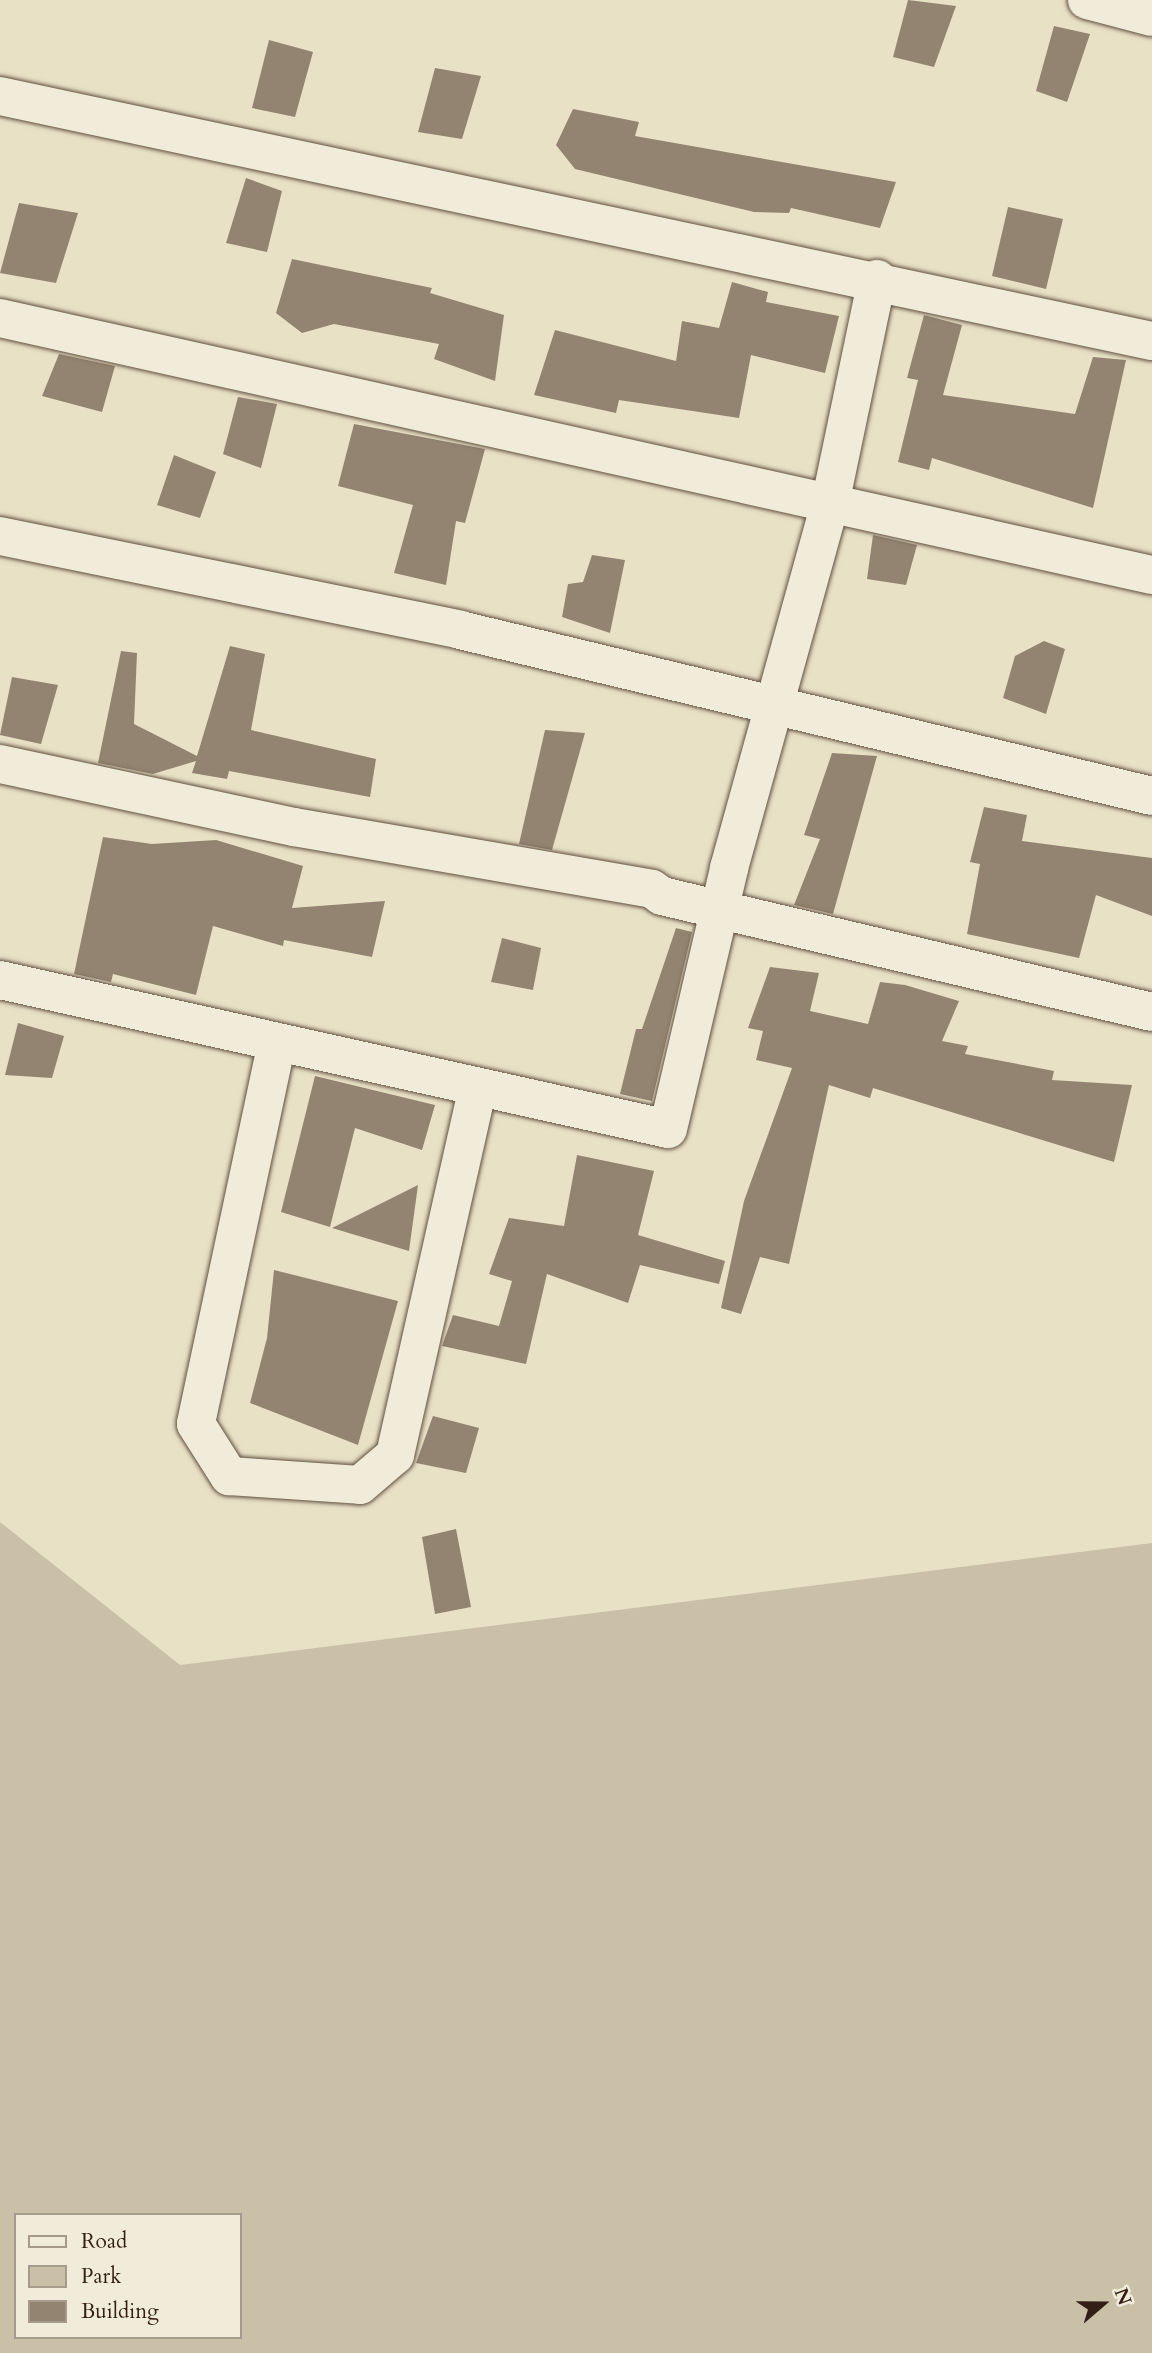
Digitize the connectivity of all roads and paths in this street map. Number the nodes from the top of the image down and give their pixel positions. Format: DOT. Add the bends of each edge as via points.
graph roads {
  1 [pos="1087,0"];
  2 [pos="1152,18"];
  3 [pos="0,96"];
  4 [pos="877,279"];
  5 [pos="0,318"];
  6 [pos="1152,341"];
  7 [pos="830,504"];
  8 [pos="0,536"];
  9 [pos="1152,575"];
  10 [pos="775,702"];
  11 [pos="0,764"];
  12 [pos="1152,796"];
  13 [pos="722,908"];
  14 [pos="0,980"];
  15 [pos="1152,1013"];
  16 [pos="277,1042"];
  17 [pos="478,1087"];
  1 -- 2 [label="street"];
  3 -- 4 [label="street"];
  4 -- 6 [label="street"];
  4 -- 7 [label="street"];
  5 -- 7 [label="street"];
  7 -- 9 [label="street"];
  7 -- 10 [label="street"];
  8 -- 10 [label="street"];
  10 -- 12 [label="street"];
  10 -- 13 [label="street"];
  11 -- 13 [label="street" via="294,827 652,889"];
  13 -- 15 [label="street"];
  13 -- 17 [label="street" via="668,1129"];
  14 -- 16 [label="street"];
  16 -- 17 [label="street"];
  16 -- 17 [label="street" via="196,1424 229,1476 360,1485 395,1455"];
}
